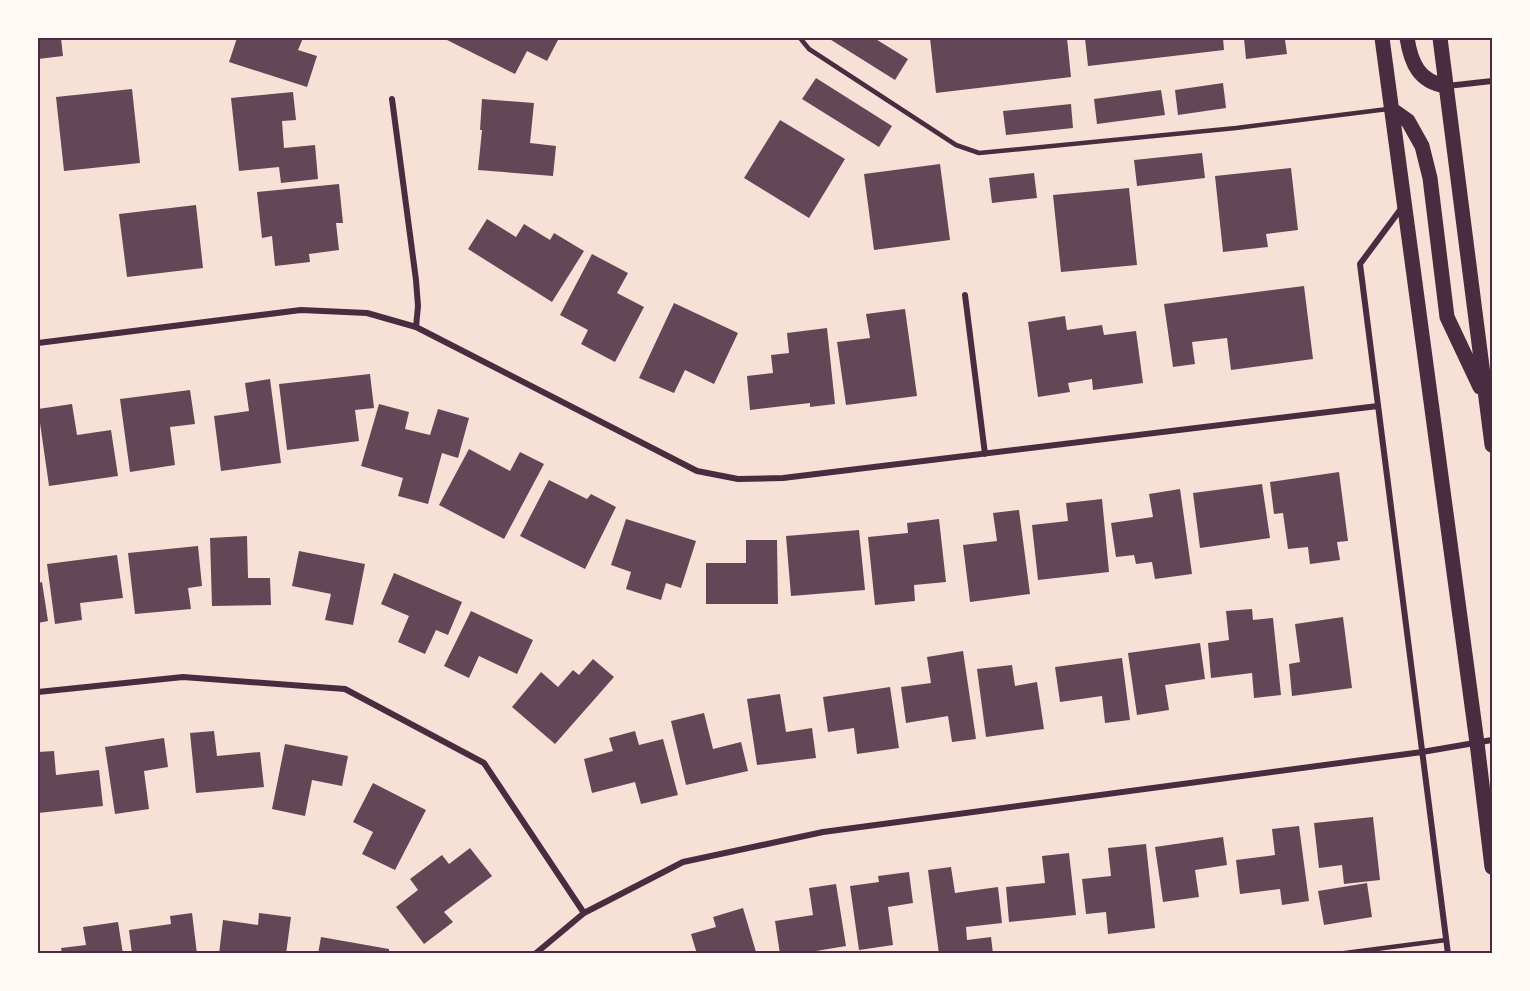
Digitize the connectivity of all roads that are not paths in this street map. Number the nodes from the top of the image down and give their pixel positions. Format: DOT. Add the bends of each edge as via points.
graph roads {
  1 [pos="800,38"];
  2 [pos="1382,38"];
  3 [pos="1407,38"];
  4 [pos="1440,38"];
  5 [pos="1492,81"];
  6 [pos="1446,86"];
  7 [pos="392,99"];
  8 [pos="1391,108"];
  9 [pos="1404,204"];
  10 [pos="966,295"];
  11 [pos="416,327"];
  12 [pos="38,343"];
  13 [pos="1490,400"];
  14 [pos="1378,406"];
  15 [pos="1492,445"];
  16 [pos="985,454"];
  17 [pos="38,692"];
  18 [pos="1485,742"];
  19 [pos="1422,752"];
  20 [pos="1492,867"];
  21 [pos="584,913"];
  22 [pos="1446,940"];
  23 [pos="535,954"];
  24 [pos="1337,954"];
  25 [pos="1448,954"];
  1 -- 8 [label="lane" via="809,49 956,145 979,153 1236,128"];
  2 -- 8 [label="main road"];
  3 -- 6 [label="main road" via="1414,65 1422,76"];
  4 -- 6 [label="main road"];
  5 -- 6 [label="street"];
  6 -- 13 [label="main road"];
  7 -- 11 [label="street" via="416,280"];
  8 -- 9 [label="main road"];
  8 -- 13 [label="main road" via="1408,121 1422,146 1430,178 1448,317"];
  9 -- 14 [label="street" via="1360,264"];
  9 -- 18 [label="main road"];
  10 -- 16 [label="street"];
  11 -- 12 [label="street" via="367,313 301,309"];
  11 -- 16 [label="street" via="697,471 738,479 783,478"];
  13 -- 15 [label="main road"];
  14 -- 16 [label="street"];
  14 -- 19 [label="street"];
  17 -- 21 [label="street" via="183,676 345,689 484,763"];
  18 -- 19 [label="street"];
  18 -- 20 [label="main road"];
  19 -- 21 [label="street" via="823,832 683,862"];
  19 -- 22 [label="street"];
  21 -- 23 [label="street"];
  22 -- 24 [label="lane"];
  22 -- 25 [label="street"];
}
